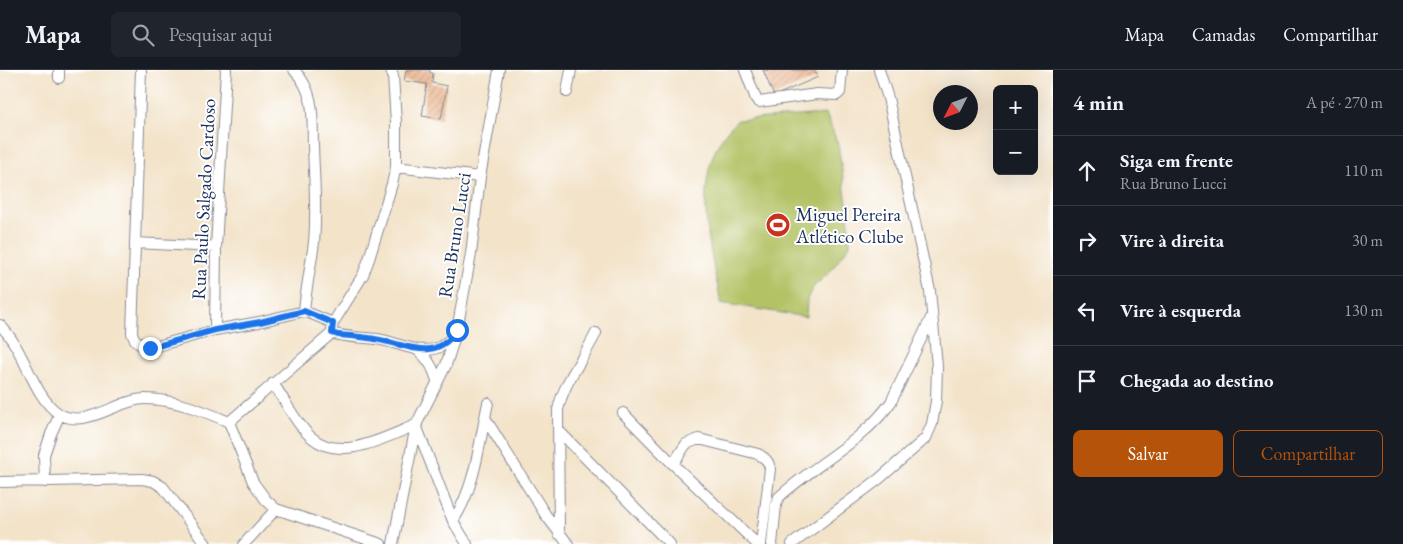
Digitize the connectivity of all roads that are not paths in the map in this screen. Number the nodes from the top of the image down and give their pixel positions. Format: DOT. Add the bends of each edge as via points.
graph roads {
  1 [pos="141,70"];
  2 [pos="226,70"];
  3 [pos="294,70"];
  4 [pos="391,70"];
  5 [pos="499,70"];
  6 [pos="571,70"];
  7 [pos="745,70"];
  8 [pos="842,70"];
  9 [pos="878,70"];
  10 [pos="567,92"];
  11 [pos="396,167"];
  12 [pos="480,177"];
  13 [pos="135,244"];
  14 [pos="216,248"];
  15 [pos="304,311"];
  16 [pos="933,315"];
  17 [pos="0,326"];
  18 [pos="332,328"];
  19 [pos="215,330"];
  20 [pos="457,330"];
  21 [pos="596,333"];
  22 [pos="416,349"];
  23 [pos="437,381"];
  24 [pos="273,383"];
  25 [pos="488,403"];
  26 [pos="624,413"];
  27 [pos="60,414"];
  28 [pos="485,418"];
  29 [pos="229,422"];
  30 [pos="416,425"];
  31 [pos="558,430"];
  32 [pos="673,464"];
  33 [pos="0,482"];
  34 [pos="45,482"];
  35 [pos="276,510"];
  36 [pos="453,521"];
  37 [pos="559,534"];
  38 [pos="206,544"];
  39 [pos="244,544"];
  40 [pos="381,544"];
  41 [pos="393,544"];
  42 [pos="467,544"];
  43 [pos="568,544"];
  44 [pos="670,544"];
  45 [pos="759,544"];
  46 [pos="772,544"];
  47 [pos="792,544"];
  1 -- 13 [label="street"];
  2 -- 14 [label="street, Rua Paulo Salgado Cardoso"];
  3 -- 15 [label="street" via="310,96 316,185 314,240"];
  4 -- 11 [label="street"];
  5 -- 12 [label="street, Rua Bruno Lucci"];
  6 -- 10 [label="street"];
  7 -- 8 [label="street" via="759,102 817,94 836,95 840,92"];
  9 -- 16 [label="street" via="888,98"];
  11 -- 12 [label="street"];
  11 -- 18 [label="street" via="370,259"];
  12 -- 20 [label="street, Rua Bruno Lucci" via="471,254"];
  13 -- 14 [label="street"];
  13 -- 19 [label="street" via="132,332 137,343 150,348"];
  14 -- 19 [label="street, Rua Paulo Salgado Cardoso"];
  15 -- 18 [label="street"];
  15 -- 19 [label="street"];
  16 -- 46 [label="street" via="883,413 779,497"];
  16 -- 47 [label="street" via="936,401 926,438 879,479"];
  17 -- 27 [label="street" via="9,334 42,396"];
  18 -- 22 [label="street" via="338,335"];
  18 -- 24 [label="street"];
  20 -- 22 [label="street" via="444,345"];
  20 -- 23 [label="street, Rua Bruno Lucci"];
  21 -- 31 [label="street" via="561,395"];
  22 -- 23 [label="street" via="428,360"];
  23 -- 30 [label="street"];
  24 -- 29 [label="street"];
  24 -- 30 [label="street" via="302,426 321,444 355,448"];
  25 -- 28 [label="street"];
  26 -- 32 [label="street"];
  27 -- 29 [label="street" via="72,418 90,417 144,398 187,407"];
  27 -- 34 [label="street" via="44,455"];
  28 -- 36 [label="street" via="468,492"];
  28 -- 37 [label="street"];
  29 -- 35 [label="street" via="253,482"];
  30 -- 36 [label="street"];
  30 -- 41 [label="street"];
  31 -- 37 [label="street"];
  31 -- 44 [label="street"];
  32 -- 45 [label="street"];
  32 -- 45 [label="street" via="686,444 699,439 764,458 770,469"];
  33 -- 34 [label="street"];
  34 -- 38 [label="street" via="153,481 163,487"];
  35 -- 39 [label="street"];
  35 -- 40 [label="street"];
  36 -- 42 [label="street"];
  37 -- 43 [label="street"];
}
